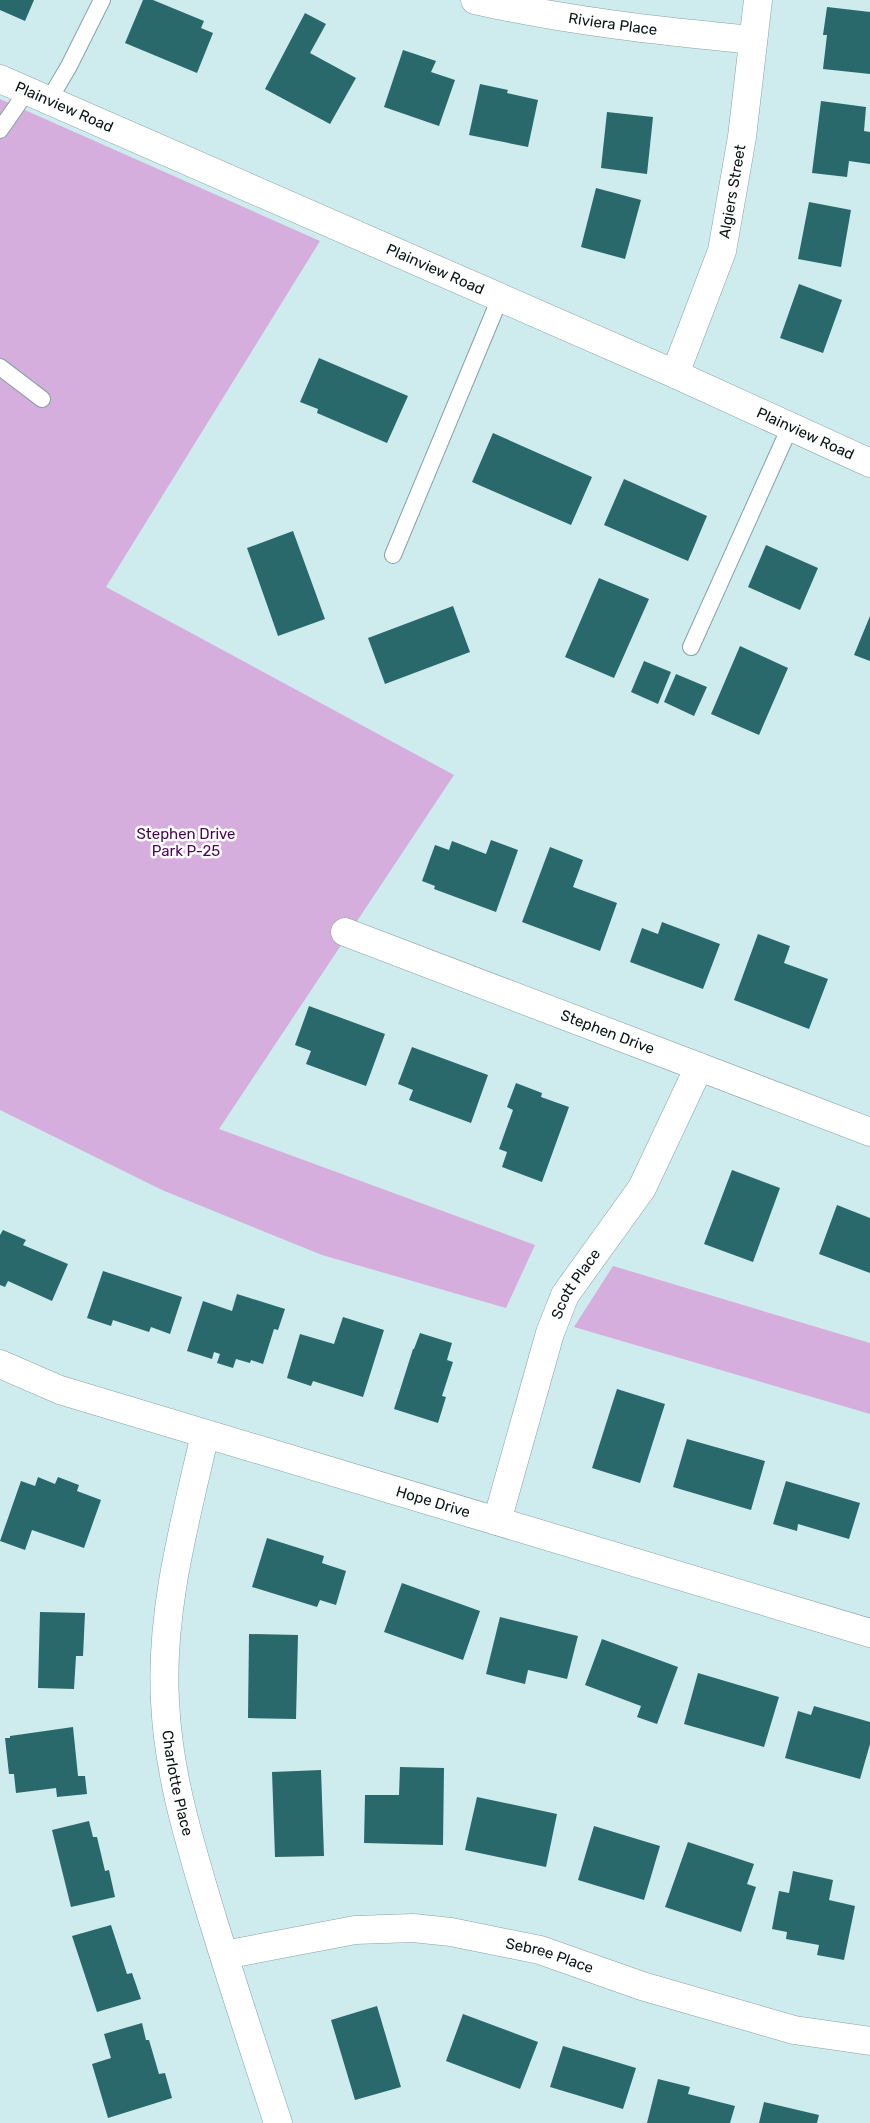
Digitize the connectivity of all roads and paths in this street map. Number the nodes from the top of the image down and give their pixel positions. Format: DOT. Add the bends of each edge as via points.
graph roads {
  1 [pos="102,0"];
  2 [pos="475,0"];
  3 [pos="758,0"];
  4 [pos="753,40"];
  5 [pos="0,79"];
  6 [pos="38,95"];
  7 [pos="0,130"];
  8 [pos="500,298"];
  9 [pos="0,367"];
  10 [pos="675,374"];
  11 [pos="42,399"];
  12 [pos="790,427"];
  13 [pos="870,463"];
  14 [pos="393,555"];
  15 [pos="691,647"];
  16 [pos="345,932"];
  17 [pos="699,1067"];
  18 [pos="870,1132"];
  19 [pos="0,1364"];
  20 [pos="205,1434"];
  21 [pos="496,1521"];
  22 [pos="870,1632"];
  23 [pos="224,1955"];
  24 [pos="870,2041"];
  25 [pos="278,2123"];
  1 -- 6 [label="lane" via="69,66"];
  2 -- 4 [label="street, Riviera Place" via="533,14 647,30"];
  3 -- 4 [label="street, Algiers Street"];
  4 -- 10 [label="street, Algiers Street" via="742,137 722,251"];
  5 -- 6 [label="street, Plainview Road"];
  6 -- 7 [label="lane"];
  6 -- 8 [label="street, Plainview Road"];
  8 -- 10 [label="street, Plainview Road"];
  8 -- 14 [label="lane"];
  9 -- 11 [label="lane"];
  10 -- 12 [label="street, Plainview Road"];
  12 -- 13 [label="street, Plainview Road"];
  12 -- 15 [label="lane"];
  16 -- 17 [label="street, Stephen Drive"];
  17 -- 18 [label="street, Stephen Drive"];
  17 -- 21 [label="street, Scott Place" via="642,1188 565,1295 550,1333"];
  19 -- 20 [label="street, Hope Drive" via="60,1390"];
  20 -- 21 [label="street, Hope Drive"];
  20 -- 23 [label="street, Charlotte Place" via="174,1570 166,1636 165,1701 170,1762 184,1822"];
  21 -- 22 [label="street, Hope Drive"];
  23 -- 24 [label="street, Sebree Place" via="355,1930 413,1928 451,1932 540,1950 642,1986 794,2030"];
  23 -- 25 [label="street, Charlotte Place"];
}
